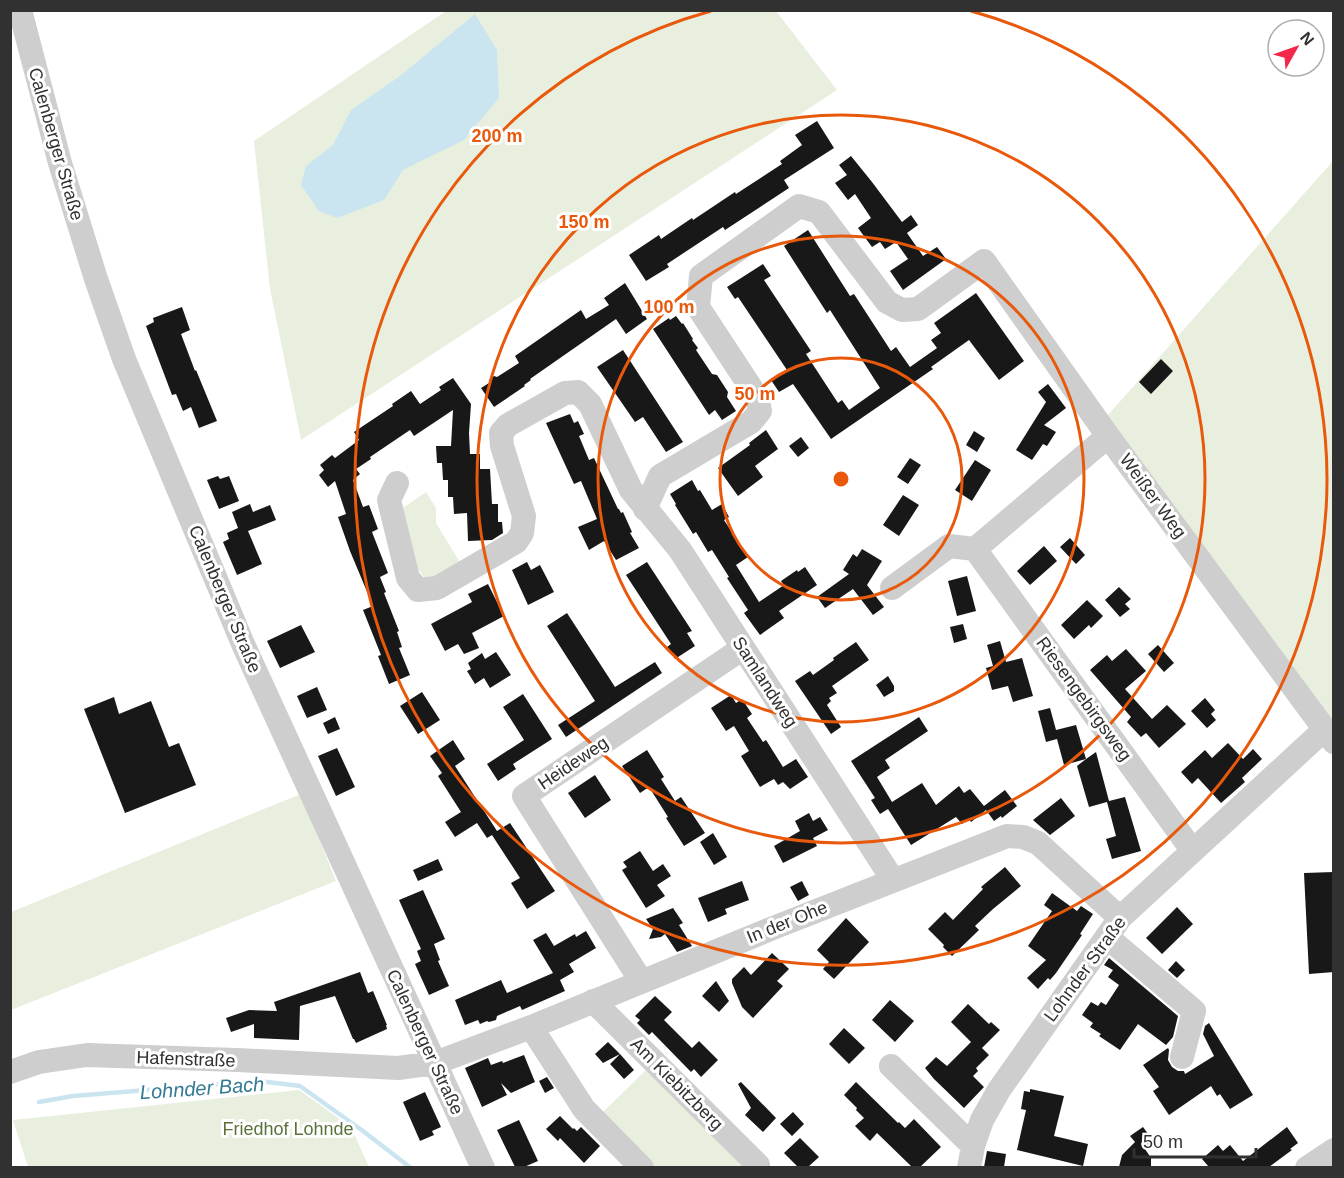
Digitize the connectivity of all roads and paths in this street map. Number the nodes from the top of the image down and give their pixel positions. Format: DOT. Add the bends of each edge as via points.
graph roads {
  1 [pos="20,10"];
  2 [pos="1108,436"];
  3 [pos="620,468"];
  4 [pos="660,476"];
  5 [pos="397,483"];
  6 [pos="638,499"];
  7 [pos="975,549"];
  8 [pos="892,588"];
  9 [pos="743,648"];
  10 [pos="1329,736"];
  11 [pos="1192,850"];
  12 [pos="893,880"];
  13 [pos="1113,928"];
  14 [pos="641,981"];
  15 [pos="593,1001"];
  16 [pos="531,1027"];
  17 [pos="1182,1057"];
  18 [pos="435,1063"];
  19 [pos="891,1066"];
  20 [pos="10,1072"];
  21 [pos="1334,1150"];
  22 [pos="971,1156"];
  23 [pos="483,1167"];
  24 [pos="642,1167"];
  25 [pos="755,1167"];
  26 [pos="1308,1167"];
  1 -- 18 [label="street, Calenberger Straße" via="60,164 124,359 243,644"];
  2 -- 4 [label="street, Weißer Weg" via="984,261 918,309 902,310 887,302 819,212 799,206 701,276 698,307 757,397 760,411 751,422"];
  2 -- 7 [label="street"];
  2 -- 10 [label="street, Weißer Weg"];
  3 -- 4 [label="street"];
  3 -- 5 [label="street, Samlandweg" via="590,404 578,392 565,393 508,425 501,433 502,446 524,516 522,533 516,542 437,588 418,590 408,578 389,500"];
  3 -- 6 [label="street, Samlandweg"];
  4 -- 6 [label="street"];
  6 -- 9 [label="street, Samlandweg" via="680,550"];
  7 -- 8 [label="street" via="949,546"];
  7 -- 11 [label="street, Riesengebirgsweg"];
  9 -- 12 [label="street, Samlandweg"];
  9 -- 14 [label="street, Heideweg" via="524,796"];
  10 -- 11 [label="street, Lohnder Straße"];
  11 -- 13 [label="street, Lohnder Straße"];
  12 -- 13 [label="street, In der Ohe" via="1007,836 1023,837 1038,843"];
  12 -- 14 [label="street, In der Ohe"];
  13 -- 17 [label="street, In der Ohe" via="1194,1011"];
  13 -- 22 [label="street, Lohnder Straße" via="999,1090 982,1120"];
  14 -- 15 [label="street, In der Ohe"];
  15 -- 16 [label="street, In der Ohe"];
  15 -- 25 [label="street, Am Kiebitzberg" via="758,1165"];
  16 -- 18 [label="street, In der Ohe"];
  16 -- 24 [label="street" via="584,1109"];
  18 -- 20 [label="street, Hafenstraße" via="398,1068 87,1055 39,1062"];
  18 -- 23 [label="street, Calenberger Straße"];
  19 -- 22 [label="street"];
  21 -- 26 [label="street"];
}
